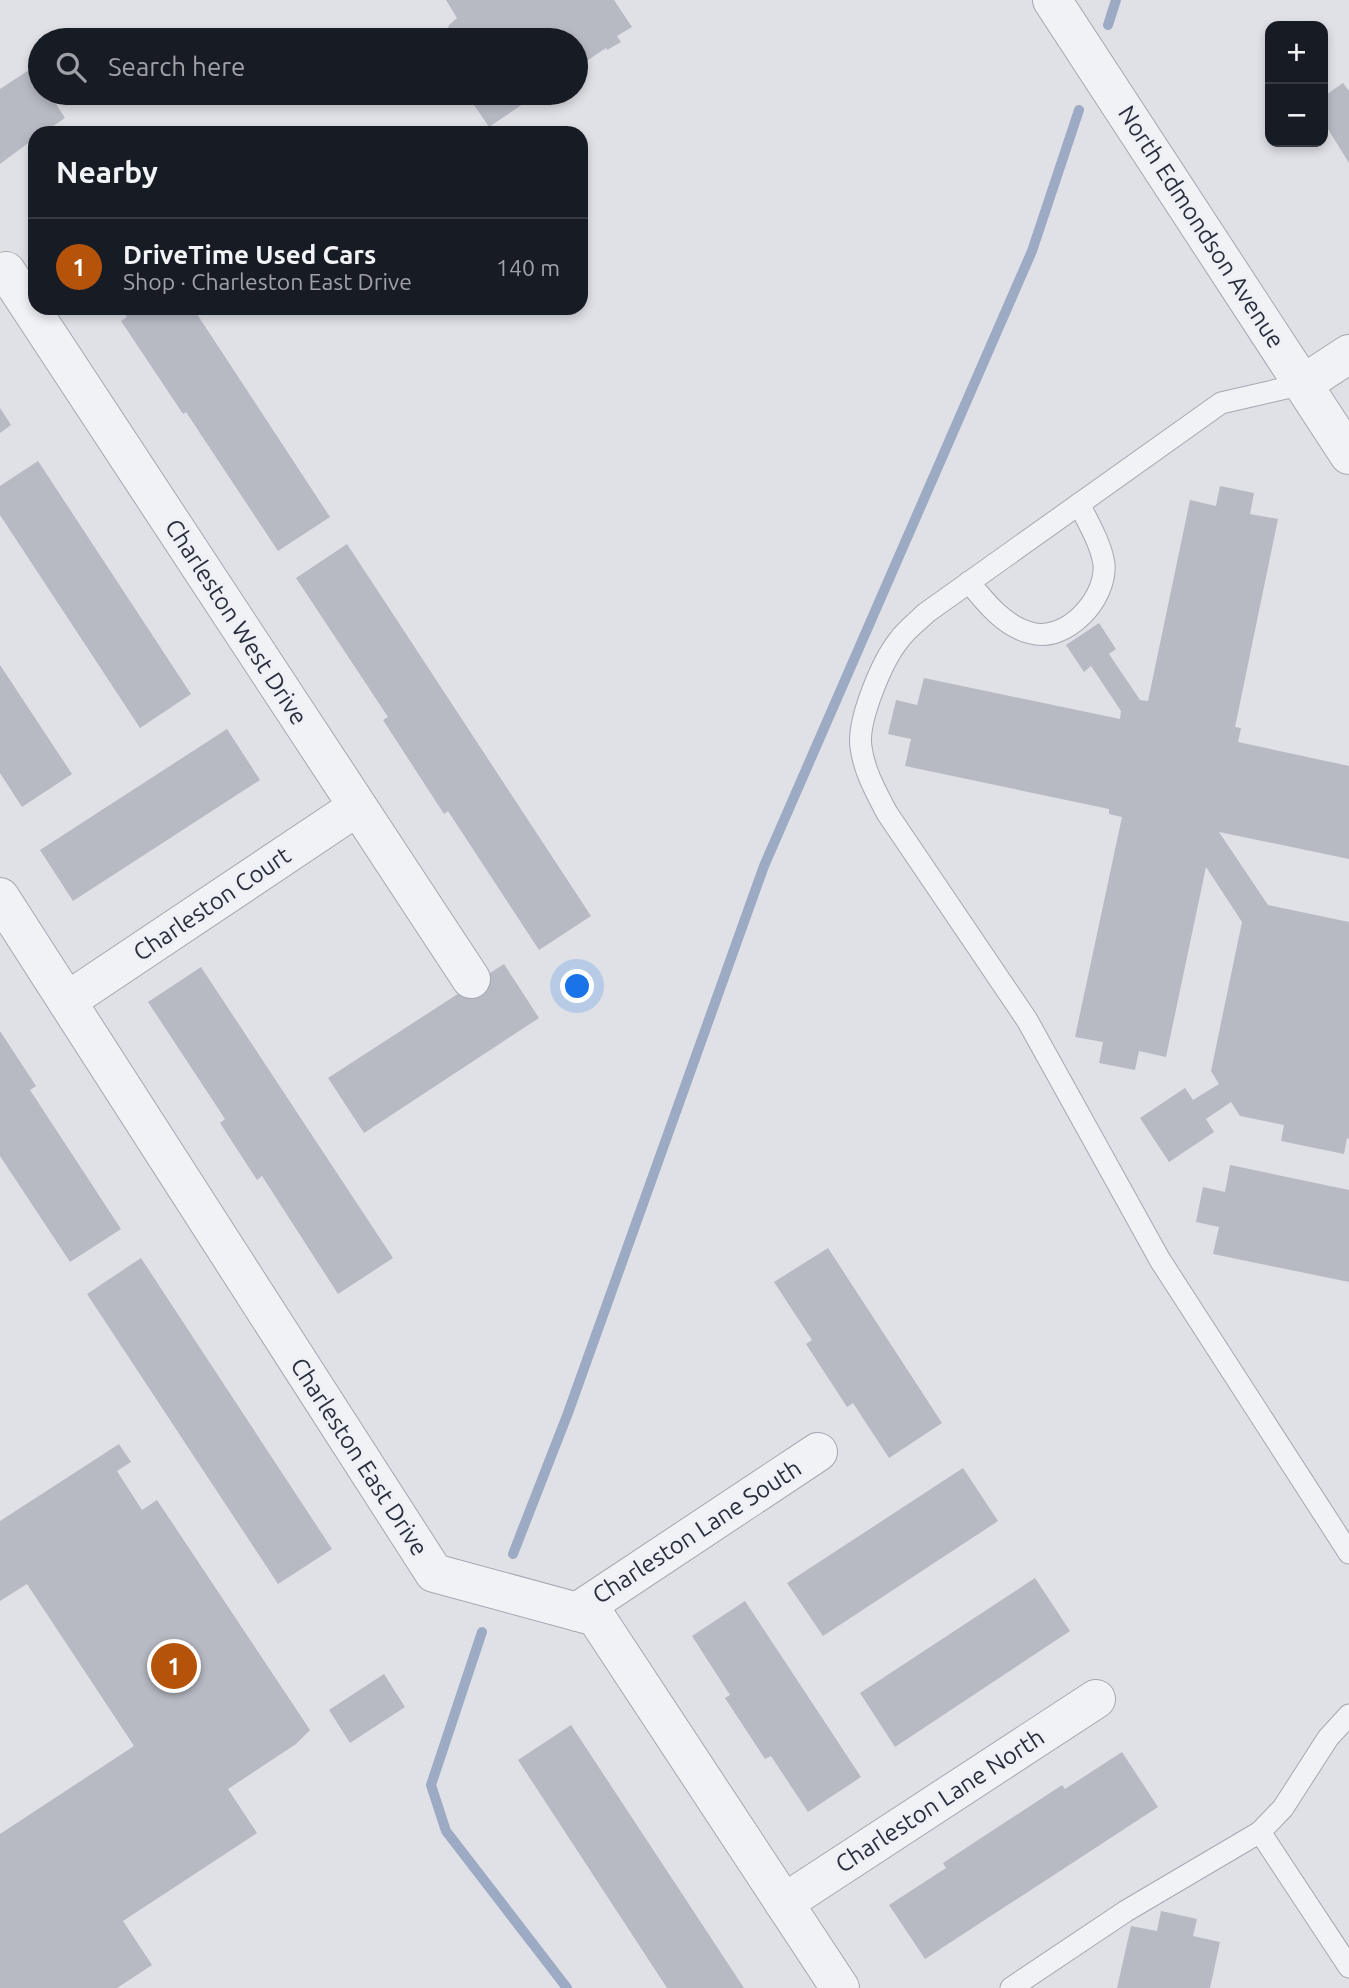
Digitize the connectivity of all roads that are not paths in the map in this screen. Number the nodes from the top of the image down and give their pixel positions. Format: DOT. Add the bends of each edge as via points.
graph roads {
  1 [pos="1052,0"];
  2 [pos="0,275"];
  3 [pos="28,305"];
  4 [pos="35,315"];
  5 [pos="1349,354"];
  6 [pos="1303,384"];
  7 [pos="1349,455"];
  8 [pos="1079,504"];
  9 [pos="969,582"];
  10 [pos="357,807"];
  11 [pos="0,897"];
  12 [pos="471,979"];
  13 [pos="67,1000"];
  14 [pos="818,1452"];
  15 [pos="1349,1553"];
  16 [pos="577,1612"];
  17 [pos="1096,1699"];
  18 [pos="1349,1715"];
  19 [pos="1259,1832"];
  20 [pos="784,1903"];
  21 [pos="1349,1968"];
  22 [pos="839,1988"];
  23 [pos="1012,1988"];
  1 -- 6 [label="street, North Edmondson Avenue"];
  2 -- 3 [label="street, Charleston West Drive" via="6,271"];
  4 -- 10 [label="street, Charleston West Drive"];
  5 -- 6 [label="street"];
  6 -- 7 [label="street, North Edmondson Avenue"];
  6 -- 8 [label="lane" via="1221,403"];
  8 -- 9 [label="lane"];
  8 -- 9 [label="lane" via="1104,563 1103,579 1087,611 1069,625 1048,635 1032,634 1003,619"];
  9 -- 15 [label="lane" via="926,613 899,640 881,671 867,706 860,745 870,780 907,844 1027,1020 1160,1260"];
  10 -- 12 [label="street, Charleston West Drive"];
  10 -- 13 [label="street, Charleston Court"];
  11 -- 13 [label="street, Charleston East Drive"];
  13 -- 16 [label="street, Charleston East Drive" via="434,1573"];
  14 -- 16 [label="street, Charleston Lane South"];
  16 -- 20 [label="street, Charleston East Drive" via="596,1617"];
  17 -- 20 [label="street, Charleston Lane North"];
  18 -- 19 [label="lane" via="1328,1738 1283,1808"];
  19 -- 21 [label="lane"];
  19 -- 23 [label="lane" via="1126,1911"];
  20 -- 22 [label="street, Charleston East Drive"];
}
